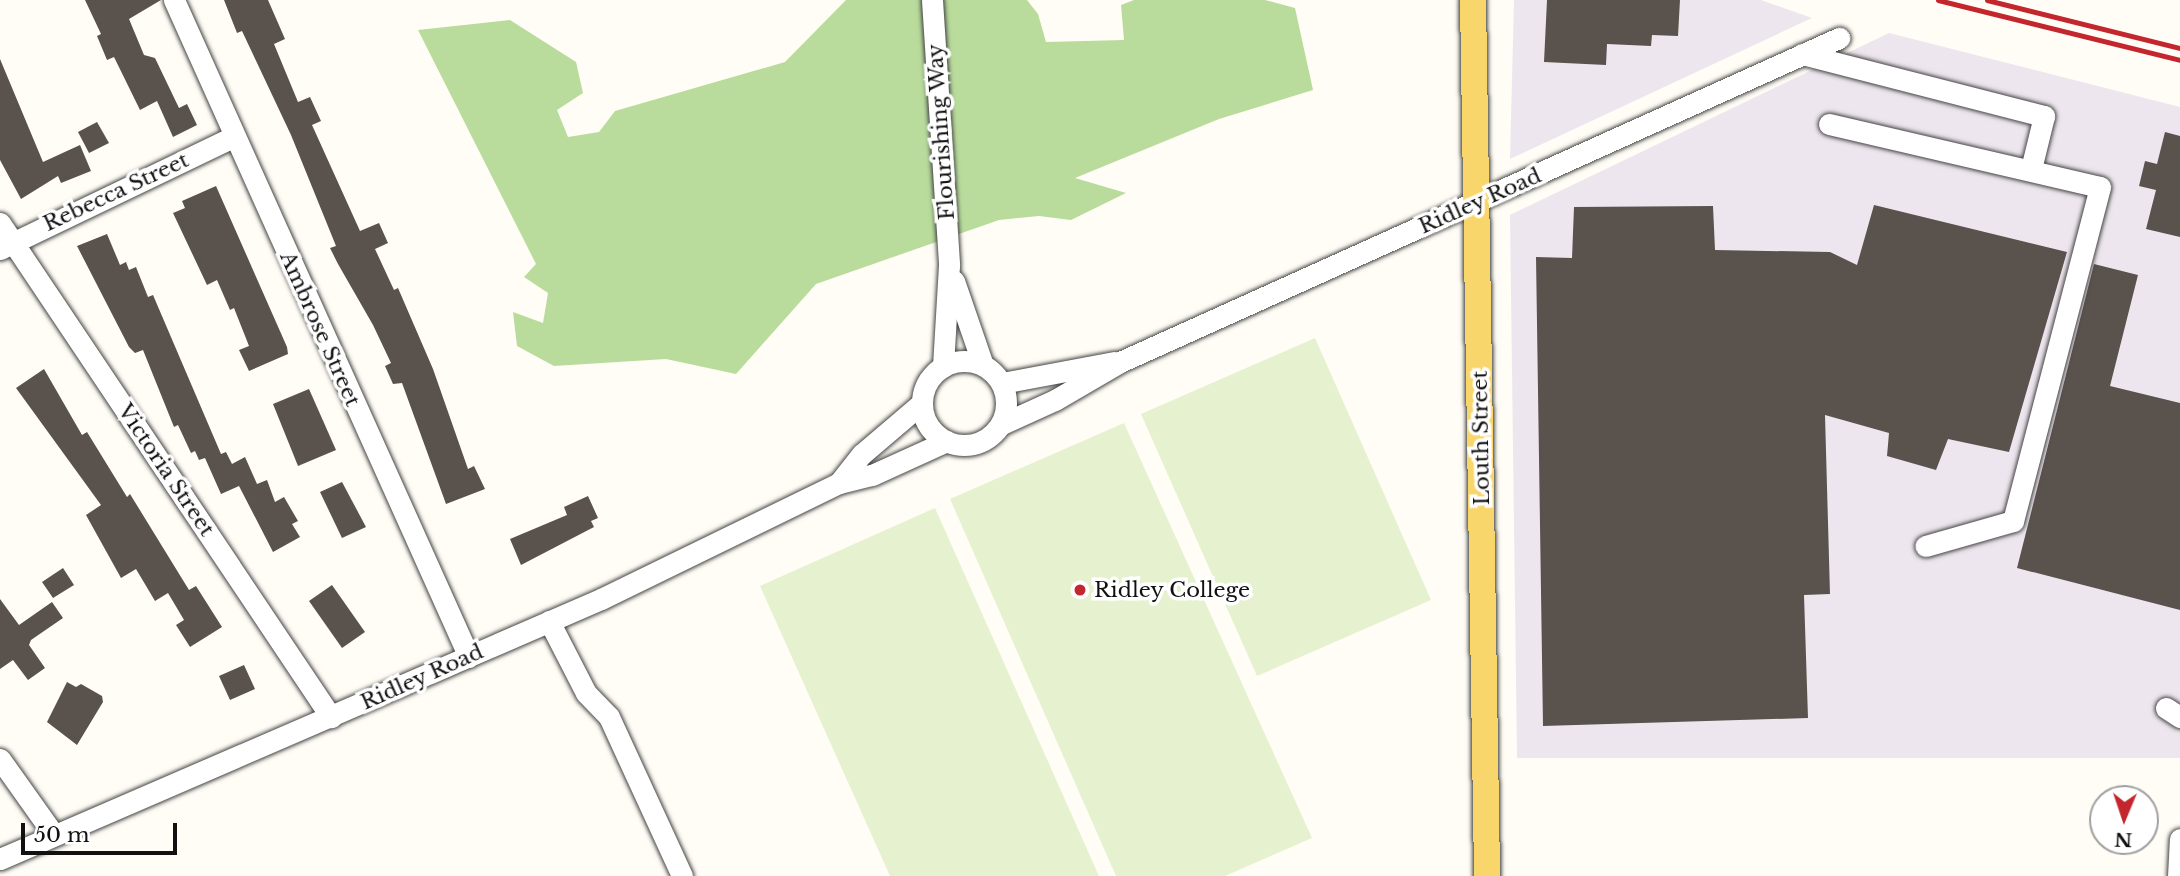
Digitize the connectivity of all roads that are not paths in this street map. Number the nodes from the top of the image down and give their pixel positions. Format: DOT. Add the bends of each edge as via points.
graph roads {
  1 [pos="174,0"];
  2 [pos="932,0"];
  3 [pos="1473,0"];
  4 [pos="1839,38"];
  5 [pos="1802,54"];
  6 [pos="1829,124"];
  7 [pos="233,137"];
  8 [pos="2031,169"];
  9 [pos="1477,202"];
  10 [pos="0,223"];
  11 [pos="6,244"];
  12 [pos="949,265"];
  13 [pos="1120,362"];
  14 [pos="983,365"];
  15 [pos="943,366"];
  16 [pos="1002,383"];
  17 [pos="922,403"];
  18 [pos="1002,424"];
  19 [pos="947,441"];
  20 [pos="839,483"];
  21 [pos="1925,546"];
  22 [pos="549,621"];
  23 [pos="470,656"];
  24 [pos="331,717"];
  25 [pos="0,759"];
  26 [pos="54,835"];
  27 [pos="2180,839"];
  28 [pos="0,859"];
  29 [pos="682,876"];
  30 [pos="1487,876"];
  31 [pos="2178,876"];
  1 -- 7 [label="street, Ambrose Street"];
  2 -- 12 [label="street, Flourishing Way"];
  3 -- 9 [label="main road, Louth Street"];
  4 -- 5 [label="street, Ridley Road"];
  5 -- 8 [label="street" via="2045,116"];
  5 -- 9 [label="street, Ridley Road"];
  6 -- 8 [label="street"];
  7 -- 11 [label="street, Rebecca Street"];
  7 -- 23 [label="street, Ambrose Street"];
  8 -- 21 [label="street" via="2100,187 2013,521"];
  9 -- 13 [label="street, Ridley Road"];
  9 -- 30 [label="main road, Louth Street"];
  10 -- 11 [label="street, Victoria Street"];
  11 -- 24 [label="street, Victoria Street"];
  12 -- 14 [label="street, Flourishing Way"];
  12 -- 15 [label="street, Flourishing Way"];
  13 -- 16 [label="street, Ridley Road"];
  13 -- 18 [label="street, Ridley Road"];
  14 -- 15 [label="street" via="970,361"];
  14 -- 16 [label="street"];
  15 -- 17 [label="street" via="924,388"];
  16 -- 18 [label="street" via="1006,396"];
  17 -- 19 [label="street" via="931,430"];
  17 -- 20 [label="street, Ridley Road" via="862,454"];
  18 -- 19 [label="street" via="971,444"];
  19 -- 20 [label="street, Ridley Road" via="872,475"];
  20 -- 22 [label="street, Ridley Road"];
  22 -- 23 [label="street, Ridley Road"];
  22 -- 29 [label="street" via="586,693 609,717"];
  23 -- 24 [label="street, Ridley Road"];
  24 -- 26 [label="street, Ridley Road"];
  25 -- 26 [label="street"];
  26 -- 28 [label="street, Ridley Road"];
  27 -- 31 [label="street"];
}
